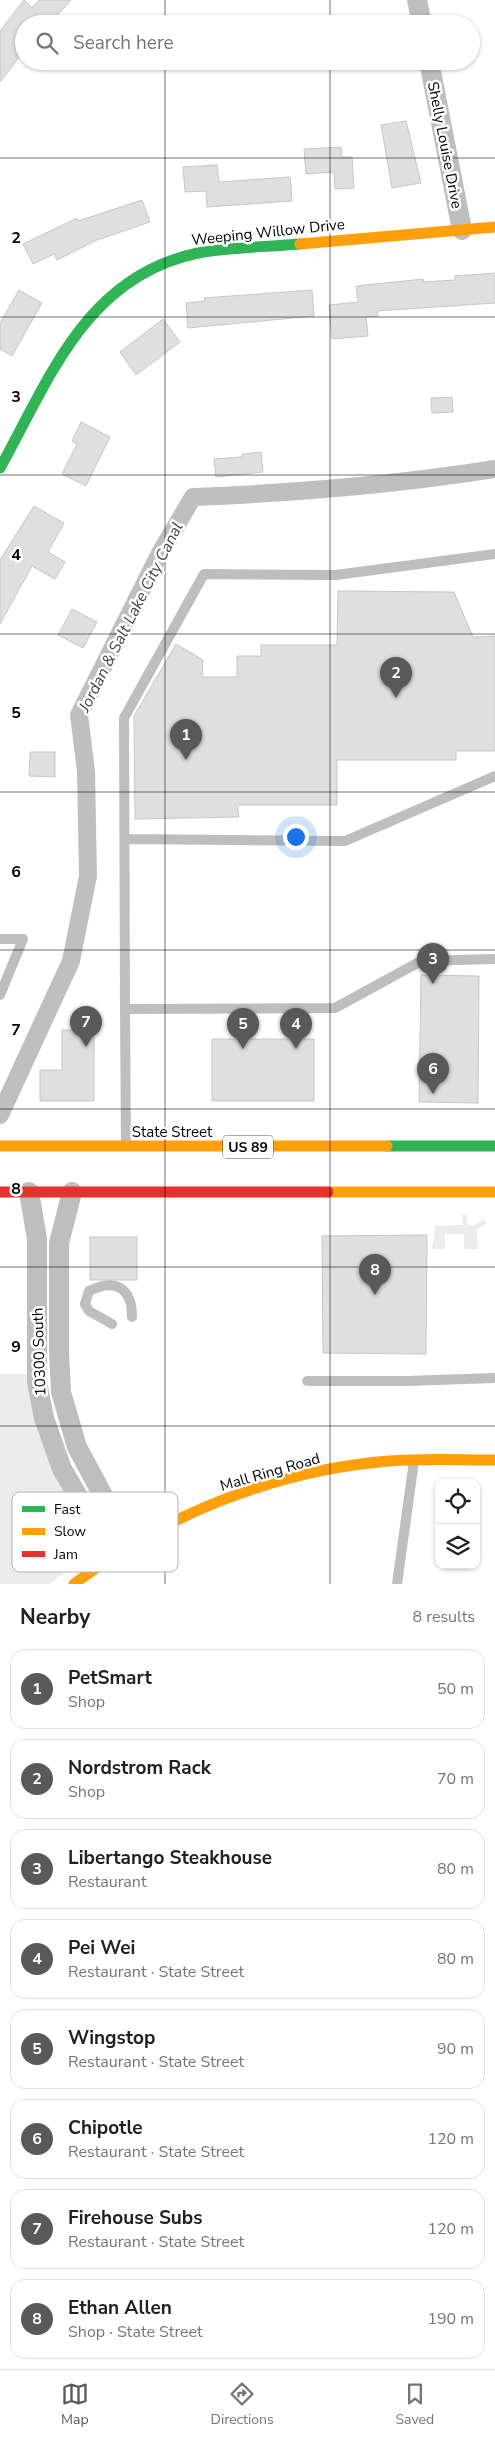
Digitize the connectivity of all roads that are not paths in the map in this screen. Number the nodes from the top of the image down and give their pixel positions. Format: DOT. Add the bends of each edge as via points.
graph roads {
  1 [pos="417,0"];
  2 [pos="420,15"];
  3 [pos="431,70"];
  4 [pos="495,227"];
  5 [pos="462,230"];
  6 [pos="0,468"];
  7 [pos="495,554"];
  8 [pos="495,776"];
  9 [pos="126,838"];
  10 [pos="0,939"];
  11 [pos="495,959"];
  12 [pos="0,995"];
  13 [pos="125,1009"];
  14 [pos="0,1146"];
  15 [pos="495,1146"];
  16 [pos="126,1147"];
  17 [pos="0,1192"];
  18 [pos="29,1192"];
  19 [pos="72,1192"];
  20 [pos="495,1192"];
  21 [pos="132,1318"];
  22 [pos="112,1324"];
  23 [pos="495,1378"];
  24 [pos="307,1381"];
  25 [pos="414,1460"];
  26 [pos="495,1460"];
  27 [pos="75,1492"];
  28 [pos="101,1492"];
  29 [pos="178,1522"];
  30 [pos="91,1572"];
  31 [pos="74,1584"];
  32 [pos="397,1584"];
  1 -- 2 [label="street"];
  3 -- 5 [label="street, Shelly Louise Drive"];
  4 -- 5 [label="street, Weeping Willow Drive"];
  5 -- 6 [label="street, Weeping Willow Drive" via="198,253 140,273 107,297 79,327"];
  7 -- 9 [label="lane" via="336,575 204,574 124,718"];
  8 -- 9 [label="lane" via="345,841"];
  9 -- 13 [label="lane"];
  10 -- 12 [label="lane" via="23,940"];
  11 -- 13 [label="lane" via="420,961 335,1008"];
  13 -- 16 [label="lane"];
  14 -- 16 [label="street, State Street / US 89"];
  15 -- 16 [label="street, State Street / US 89"];
  17 -- 18 [label="street"];
  18 -- 19 [label="street"];
  18 -- 27 [label="street, 10300 South" via="37,1239 37,1382 44,1418 62,1469"];
  19 -- 20 [label="street"];
  19 -- 28 [label="street, 10300 South" via="59,1243 61,1392 76,1447"];
  21 -- 22 [label="lane" via="132,1302 125,1291 117,1286 99,1286 89,1292 86,1304 89,1312"];
  23 -- 24 [label="lane"];
  25 -- 26 [label="street, Mall Ring Road"];
  25 -- 29 [label="street, Mall Ring Road" via="373,1462 286,1480 208,1507"];
  25 -- 32 [label="lane"];
  30 -- 31 [label="street, Mall Ring Road"];
}
